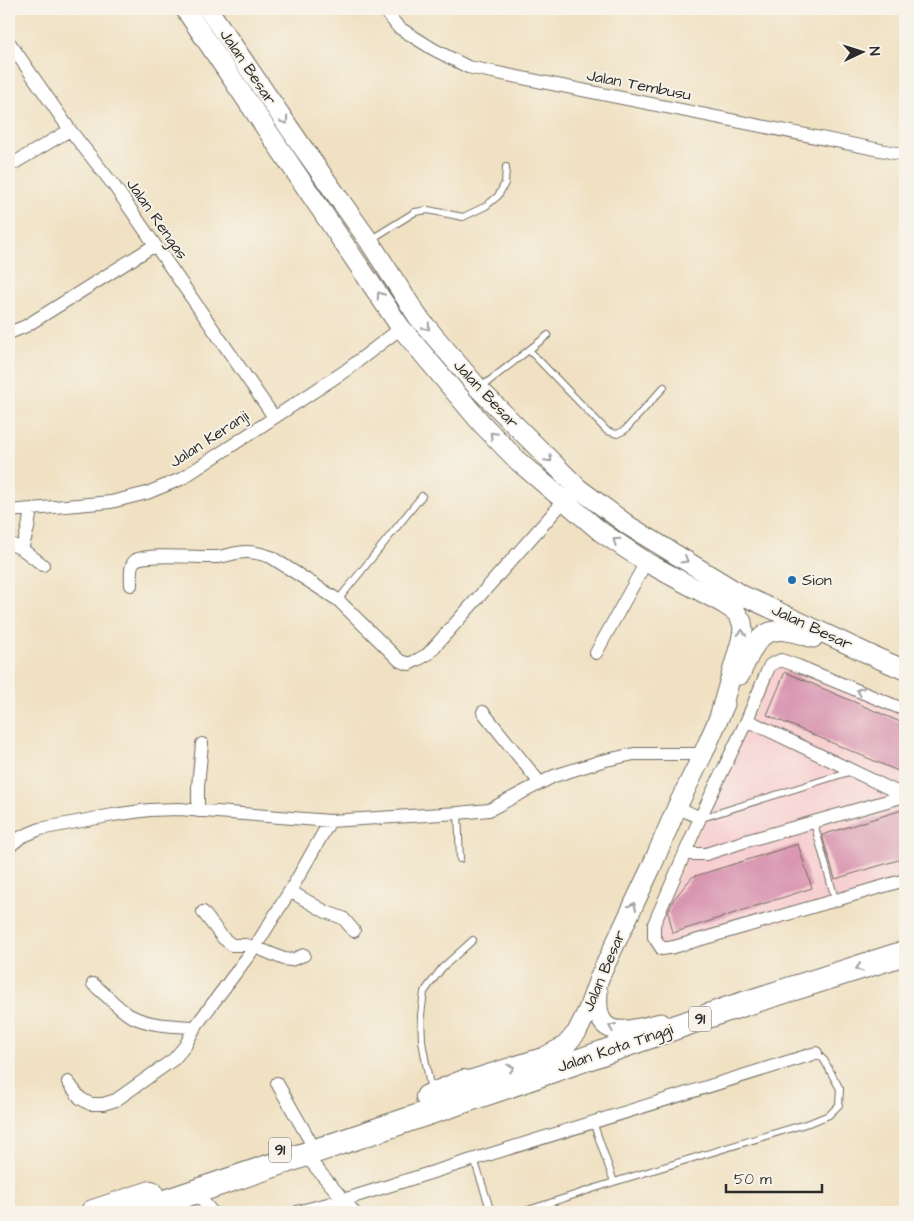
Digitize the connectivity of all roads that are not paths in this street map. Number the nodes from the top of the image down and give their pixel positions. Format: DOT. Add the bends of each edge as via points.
graph roads {
  1 [pos="185,9"];
  2 [pos="208,9"];
  3 [pos="384,9"];
  4 [pos="9,42"];
  5 [pos="70,130"];
  6 [pos="905,155"];
  7 [pos="9,166"];
  8 [pos="506,167"];
  9 [pos="369,241"];
  10 [pos="155,245"];
  11 [pos="401,328"];
  12 [pos="9,332"];
  13 [pos="548,335"];
  14 [pos="529,350"];
  15 [pos="664,387"];
  16 [pos="479,389"];
  17 [pos="274,417"];
  18 [pos="422,496"];
  19 [pos="564,501"];
  20 [pos="30,509"];
  21 [pos="9,511"];
  22 [pos="9,543"];
  23 [pos="22,549"];
  24 [pos="646,562"];
  25 [pos="43,564"];
  26 [pos="131,585"];
  27 [pos="338,600"];
  28 [pos="596,653"];
  29 [pos="876,657"];
  30 [pos="905,670"];
  31 [pos="905,710"];
  32 [pos="484,712"];
  33 [pos="720,714"];
  34 [pos="747,720"];
  35 [pos="202,744"];
  36 [pos="703,754"];
  37 [pos="853,771"];
  38 [pos="540,783"];
  39 [pos="905,796"];
  40 [pos="677,807"];
  41 [pos="198,811"];
  42 [pos="458,813"];
  43 [pos="700,818"];
  44 [pos="330,821"];
  45 [pos="814,823"];
  46 [pos="9,848"];
  47 [pos="685,854"];
  48 [pos="460,859"];
  49 [pos="905,880"];
  50 [pos="290,891"];
  51 [pos="836,900"];
  52 [pos="203,912"];
  53 [pos="354,931"];
  54 [pos="473,940"];
  55 [pos="255,947"];
  56 [pos="905,953"];
  57 [pos="304,955"];
  58 [pos="600,976"];
  59 [pos="94,984"];
  60 [pos="728,1009"];
  61 [pos="195,1026"];
  62 [pos="816,1053"];
  63 [pos="68,1082"];
  64 [pos="464,1082"];
  65 [pos="276,1083"];
  66 [pos="431,1096"];
  67 [pos="593,1122"];
  68 [pos="307,1147"];
  69 [pos="474,1159"];
  70 [pos="614,1182"];
  71 [pos="195,1192"];
  72 [pos="343,1200"];
  73 [pos="93,1212"];
  74 [pos="135,1212"];
  75 [pos="212,1212"];
  76 [pos="297,1212"];
  77 [pos="354,1212"];
  78 [pos="491,1212"];
  79 [pos="522,1212"];
  11 -- 1 [label="main road, Jalan Besar, one-way"];
  2 -- 9 [label="main road, Jalan Besar, one-way"];
  3 -- 6 [label="street, Jalan Tembusu" via="398,27 468,66"];
  4 -- 5 [label="street, Jalan Rengas"];
  5 -- 7 [label="street"];
  5 -- 10 [label="street, Jalan Rengas"];
  8 -- 9 [label="lane" via="505,183 498,196 486,206 463,217 428,210 415,212"];
  9 -- 16 [label="main road, Jalan Besar, one-way" via="418,317"];
  10 -- 12 [label="street" via="26,326"];
  10 -- 17 [label="street, Jalan Rengas"];
  11 -- 17 [label="street, Jalan Keranji" via="345,371"];
  19 -- 11 [label="main road, Jalan Besar, one-way" via="482,424"];
  13 -- 14 [label="lane"];
  14 -- 15 [label="lane" via="608,432 617,434 625,430"];
  14 -- 16 [label="lane"];
  16 -- 29 [label="main road, Jalan Besar, one-way" via="578,488 628,526 742,594"];
  17 -- 20 [label="street, Jalan Keranji" via="181,479 147,493 111,502"];
  18 -- 27 [label="lane"];
  24 -- 19 [label="main road, Jalan Besar, one-way" via="601,532"];
  19 -- 27 [label="street" via="420,660 409,664 400,662"];
  20 -- 21 [label="street, Jalan Keranji"];
  20 -- 23 [label="street"];
  22 -- 23 [label="street"];
  23 -- 25 [label="street"];
  24 -- 28 [label="street"];
  33 -- 24 [label="main road, Jalan Besar, one-way" via="741,641 742,622 736,612 724,604"];
  26 -- 27 [label="street" via="132,564 142,558 220,557 246,551 271,557"];
  29 -- 30 [label="main road, Jalan Besar"];
  29 -- 33 [label="main road, Jalan Besar" via="793,631 770,632 756,642"];
  31 -- 34 [label="street, one-way" via="781,660 770,665"];
  32 -- 38 [label="street"];
  33 -- 36 [label="main road, Jalan Besar"];
  34 -- 37 [label="street"];
  34 -- 43 [label="street"];
  35 -- 41 [label="street"];
  36 -- 38 [label="street" via="634,754 602,761"];
  36 -- 40 [label="main road, Jalan Besar"];
  37 -- 39 [label="street"];
  37 -- 43 [label="lane"];
  38 -- 42 [label="street" via="489,810"];
  39 -- 45 [label="street"];
  40 -- 43 [label="street"];
  58 -- 40 [label="main road, Jalan Besar, one-way"];
  41 -- 44 [label="street"];
  41 -- 46 [label="street" via="149,810 40,829 21,837"];
  42 -- 44 [label="street"];
  42 -- 48 [label="lane"];
  43 -- 47 [label="street"];
  44 -- 50 [label="street"];
  45 -- 47 [label="street" via="706,854"];
  45 -- 51 [label="lane"];
  47 -- 51 [label="street" via="654,924 654,937 662,949"];
  49 -- 51 [label="street"];
  50 -- 53 [label="street" via="326,912 344,918"];
  50 -- 55 [label="street"];
  52 -- 55 [label="street" via="232,945"];
  54 -- 66 [label="lane" via="442,968 424,992 420,1015"];
  55 -- 57 [label="street" via="284,959"];
  55 -- 61 [label="street"];
  56 -- 60 [label="highway, Jalan Kota Tinggi / 91, one-way"];
  60 -- 58 [label="main road, one-way" via="631,1030 612,1029 600,1018 597,1006"];
  64 -- 58 [label="main road, Jalan Besar, one-way" via="544,1057 565,1046 577,1032"];
  59 -- 61 [label="street" via="129,1014 158,1024"];
  60 -- 68 [label="highway, Jalan Kota Tinggi / 91" via="496,1090"];
  61 -- 63 [label="street" via="174,1060 116,1100 90,1104 80,1098"];
  62 -- 67 [label="street"];
  62 -- 70 [label="lane" via="824,1060 840,1089 839,1105 829,1114 812,1122"];
  64 -- 66 [label="highway, 91"];
  65 -- 68 [label="street"];
  66 -- 68 [label="highway, 91"];
  67 -- 69 [label="street"];
  67 -- 70 [label="lane"];
  68 -- 71 [label="highway"];
  68 -- 72 [label="street"];
  68 -- 73 [label="highway, 91"];
  69 -- 72 [label="street"];
  69 -- 78 [label="lane"];
  70 -- 79 [label="lane"];
  71 -- 74 [label="highway"];
  71 -- 75 [label="street"];
  72 -- 76 [label="street"];
  72 -- 77 [label="street"];
}
